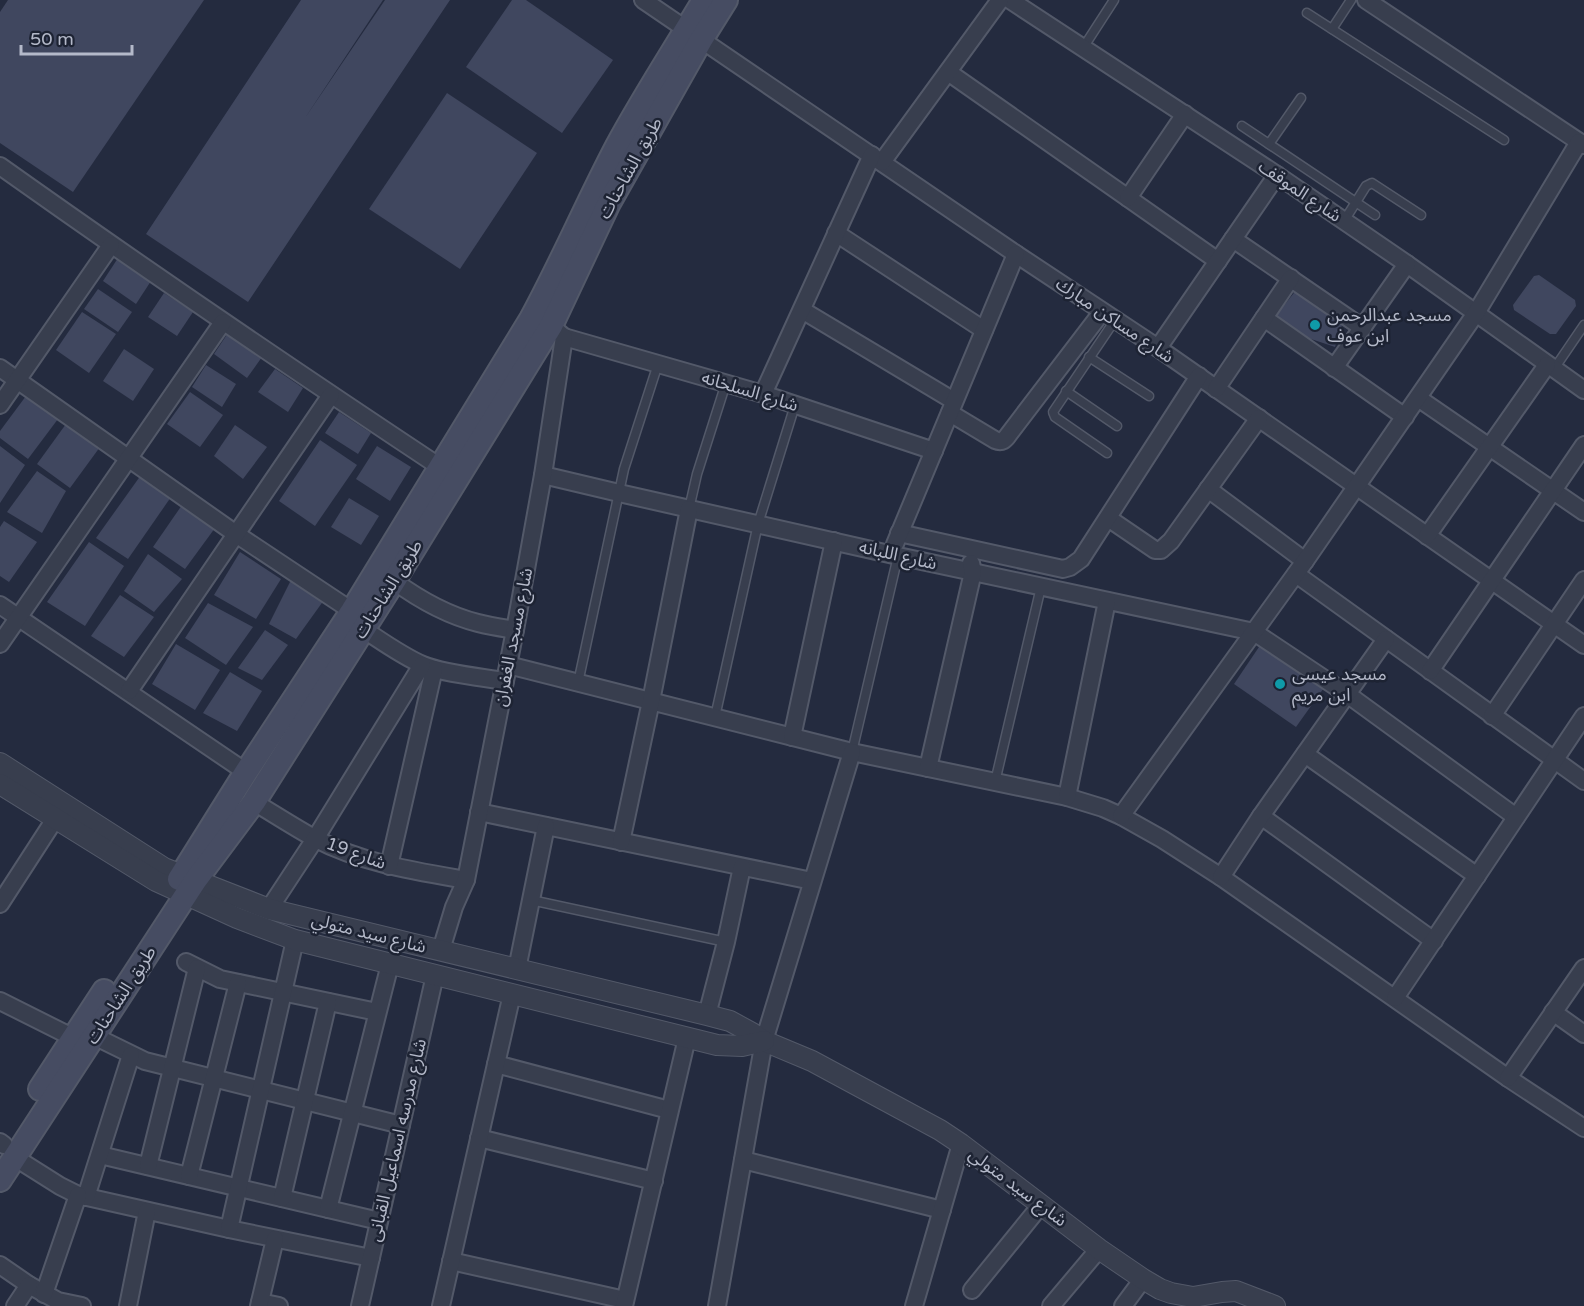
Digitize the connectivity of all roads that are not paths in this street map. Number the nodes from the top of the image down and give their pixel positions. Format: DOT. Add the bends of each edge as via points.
graph roads {
  1 [pos="643,0"];
  2 [pos="704,0"];
  3 [pos="726,0"];
  4 [pos="1000,0"];
  5 [pos="1010,0"];
  6 [pos="1114,0"];
  7 [pos="1351,0"];
  8 [pos="1366,0"];
  9 [pos="1307,13"];
  10 [pos="1332,29"];
  11 [pos="694,35"];
  12 [pos="1083,48"];
  13 [pos="948,72"];
  14 [pos="1301,98"];
  15 [pos="1185,114"];
  16 [pos="1242,126"];
  17 [pos="1504,140"];
  18 [pos="1581,143"];
  19 [pos="1269,144"];
  20 [pos="877,159"];
  21 [pos="0,166"];
  22 [pos="1277,175"];
  23 [pos="1128,198"];
  24 [pos="1356,202"];
  25 [pos="1375,215"];
  26 [pos="1421,215"];
  27 [pos="1344,221"];
  28 [pos="836,233"];
  29 [pos="1233,239"];
  30 [pos="111,244"];
  31 [pos="1016,254"];
  32 [pos="1218,261"];
  33 [pos="1407,264"];
  34 [pos="1291,278"];
  35 [pos="802,310"];
  36 [pos="1476,313"];
  37 [pos="1108,316"];
  38 [pos="1264,318"];
  39 [pos="223,322"];
  40 [pos="1584,325"];
  41 [pos="1363,328"];
  42 [pos="984,330"];
  43 [pos="557,331"];
  44 [pos="1158,348"];
  45 [pos="1089,357"];
  46 [pos="658,364"];
  47 [pos="1551,367"];
  48 [pos="0,368"];
  49 [pos="1334,368"];
  50 [pos="1199,376"];
  51 [pos="17,380"];
  52 [pos="726,383"];
  53 [pos="1216,388"];
  54 [pos="1584,390"];
  55 [pos="1066,391"];
  56 [pos="764,394"];
  57 [pos="331,395"];
  58 [pos="1149,396"];
  59 [pos="1418,398"];
  60 [pos="0,405"];
  61 [pos="795,405"];
  62 [pos="952,407"];
  63 [pos="1405,417"];
  64 [pos="1259,418"];
  65 [pos="1117,426"];
  66 [pos="1584,445"];
  67 [pos="1489,446"];
  68 [pos="934,451"];
  69 [pos="1107,453"];
  70 [pos="129,458"];
  71 [pos="440,467"];
  72 [pos="543,475"];
  73 [pos="1357,488"];
  74 [pos="1208,489"];
  75 [pos="1553,490"];
  76 [pos="619,493"];
  77 [pos="689,509"];
  78 [pos="1584,512"];
  79 [pos="1108,518"];
  80 [pos="758,524"];
  81 [pos="899,533"];
  82 [pos="236,534"];
  83 [pos="1427,536"];
  84 [pos="834,541"];
  85 [pos="966,548"];
  86 [pos="894,555"];
  87 [pos="1300,567"];
  88 [pos="973,572"];
  89 [pos="1584,580"];
  90 [pos="1491,581"];
  91 [pos="394,582"];
  92 [pos="1041,587"];
  93 [pos="1107,602"];
  94 [pos="0,605"];
  95 [pos="19,617"];
  96 [pos="358,620"];
  97 [pos="1554,624"];
  98 [pos="515,630"];
  99 [pos="1254,632"];
  100 [pos="1386,639"];
  101 [pos="0,644"];
  102 [pos="1584,645"];
  103 [pos="428,667"];
  104 [pos="1430,671"];
  105 [pos="506,673"];
  106 [pos="579,683"];
  107 [pos="129,692"];
  108 [pos="1347,694"];
  109 [pos="651,701"];
  110 [pos="1492,716"];
  111 [pos="1584,716"];
  112 [pos="715,717"];
  113 [pos="792,737"];
  114 [pos="852,752"];
  115 [pos="1305,754"];
  116 [pos="1554,760"];
  117 [pos="0,763"];
  118 [pos="928,768"];
  119 [pos="246,772"];
  120 [pos="1584,781"];
  121 [pos="995,782"];
  122 [pos="0,784"];
  123 [pos="1067,797"];
  124 [pos="254,802"];
  125 [pos="479,812"];
  126 [pos="1121,816"];
  127 [pos="1262,816"];
  128 [pos="1516,817"];
  129 [pos="55,819"];
  130 [pos="546,826"];
  131 [pos="315,839"];
  132 [pos="621,842"];
  133 [pos="389,866"];
  134 [pos="742,867"];
  135 [pos="1477,876"];
  136 [pos="1221,877"];
  137 [pos="466,880"];
  138 [pos="812,881"];
  139 [pos="183,885"];
  140 [pos="531,900"];
  141 [pos="0,904"];
  142 [pos="269,909"];
  143 [pos="295,940"];
  144 [pos="1434,941"];
  145 [pos="726,942"];
  146 [pos="441,950"];
  147 [pos="390,964"];
  148 [pos="1584,968"];
  149 [pos="517,969"];
  150 [pos="435,975"];
  151 [pos="238,983"];
  152 [pos="284,993"];
  153 [pos="512,994"];
  154 [pos="1395,998"];
  155 [pos="0,1001"];
  156 [pos="328,1002"];
  157 [pos="377,1012"];
  158 [pos="1553,1012"];
  159 [pos="707,1015"];
  160 [pos="1584,1034"];
  161 [pos="687,1038"];
  162 [pos="85,1040"];
  163 [pos="764,1041"];
  164 [pos="131,1055"];
  165 [pos="496,1064"];
  166 [pos="172,1068"];
  167 [pos="214,1078"];
  168 [pos="1508,1078"];
  169 [pos="260,1090"];
  170 [pos="305,1101"];
  171 [pos="669,1110"];
  172 [pos="352,1113"];
  173 [pos="401,1125"];
  174 [pos="1584,1128"];
  175 [pos="479,1138"];
  176 [pos="961,1144"];
  177 [pos="5,1149"];
  178 [pos="100,1155"];
  179 [pos="743,1160"];
  180 [pos="148,1166"];
  181 [pos="189,1176"];
  182 [pos="0,1180"];
  183 [pos="654,1181"];
  184 [pos="238,1188"];
  185 [pos="82,1196"];
  186 [pos="282,1198"];
  187 [pos="1041,1205"];
  188 [pos="328,1209"];
  189 [pos="942,1210"];
  190 [pos="147,1211"];
  191 [pos="379,1221"];
  192 [pos="229,1229"];
  193 [pos="275,1239"];
  194 [pos="1099,1249"];
  195 [pos="371,1258"];
  196 [pos="451,1261"];
  197 [pos="0,1265"];
  198 [pos="1143,1279"];
  199 [pos="29,1285"];
  200 [pos="1160,1289"];
  201 [pos="972,1290"];
  202 [pos="53,1300"];
  203 [pos="624,1303"];
  204 [pos="260,1304"];
  205 [pos="15,1306"];
  206 [pos="82,1306"];
  207 [pos="128,1306"];
  208 [pos="279,1306"];
  209 [pos="360,1306"];
  210 [pos="441,1306"];
  211 [pos="717,1306"];
  212 [pos="914,1306"];
  213 [pos="1051,1306"];
  214 [pos="1123,1306"];
  215 [pos="1176,1306"];
  216 [pos="1275,1306"];
  1 -- 11 [label="street, شارع مساكن مبارك"];
  2 -- 11 [label="main road, طريق الشاحنات"];
  3 -- 11 [label="main road, طريق الشاحنات"];
  4 -- 13 [label="street"];
  5 -- 12 [label="street, شارع الموقف"];
  6 -- 12 [label="lane"];
  7 -- 10 [label="lane"];
  8 -- 18 [label="street"];
  9 -- 10 [label="lane"];
  10 -- 17 [label="lane"];
  11 -- 20 [label="street, شارع مساكن مبارك"];
  11 -- 43 [label="main road, طريق الشاحنات" via="609,203"];
  11 -- 71 [label="main road, طريق الشاحنات" via="650,88 616,147 531,319"];
  12 -- 15 [label="street, شارع الموقف"];
  13 -- 20 [label="street"];
  13 -- 23 [label="street"];
  14 -- 19 [label="lane"];
  15 -- 22 [label="street, شارع الموقف"];
  15 -- 23 [label="street"];
  16 -- 19 [label="lane"];
  18 -- 36 [label="street"];
  19 -- 24 [label="lane"];
  20 -- 28 [label="street"];
  20 -- 31 [label="street, شارع مساكن مبارك"];
  21 -- 30 [label="street"];
  22 -- 27 [label="street, شارع الموقف"];
  22 -- 29 [label="street"];
  23 -- 32 [label="street"];
  24 -- 25 [label="lane"];
  24 -- 26 [label="lane" via="1372,183"];
  24 -- 27 [label="lane"];
  27 -- 33 [label="street, شارع الموقف"];
  28 -- 35 [label="street"];
  28 -- 42 [label="street"];
  29 -- 32 [label="street"];
  29 -- 34 [label="street"];
  30 -- 39 [label="street"];
  30 -- 51 [label="street"];
  31 -- 37 [label="street, شارع مساكن مبارك"];
  31 -- 42 [label="street"];
  32 -- 44 [label="street"];
  33 -- 36 [label="street, شارع الموقف"];
  33 -- 41 [label="street"];
  34 -- 38 [label="street"];
  34 -- 41 [label="street"];
  35 -- 56 [label="street"];
  35 -- 62 [label="street"];
  36 -- 47 [label="street, شارع الموقف"];
  36 -- 59 [label="street"];
  37 -- 44 [label="street, شارع مساكن مبارك"];
  37 -- 45 [label="lane"];
  37 -- 62 [label="street" via="1002,441 995,440"];
  38 -- 49 [label="street"];
  38 -- 53 [label="street"];
  39 -- 57 [label="street"];
  39 -- 70 [label="street"];
  40 -- 47 [label="lane"];
  41 -- 49 [label="street"];
  42 -- 62 [label="street"];
  43 -- 46 [label="street, شارع السلخانه"];
  43 -- 72 [label="street, شارع مسجد الغفران"];
  43 -- 91 [label="main road, طريق الشاحنات"];
  44 -- 50 [label="street, شارع مساكن مبارك"];
  45 -- 55 [label="lane"];
  45 -- 58 [label="lane"];
  46 -- 52 [label="street, شارع السلخانه"];
  46 -- 76 [label="lane"];
  47 -- 54 [label="street, شارع الموقف"];
  47 -- 67 [label="street"];
  48 -- 51 [label="street"];
  49 -- 63 [label="street"];
  50 -- 53 [label="street, شارع مساكن مبارك"];
  50 -- 79 [label="street"];
  51 -- 60 [label="street"];
  51 -- 70 [label="street"];
  52 -- 56 [label="street, شارع السلخانه"];
  52 -- 77 [label="lane"];
  53 -- 64 [label="street, شارع مساكن مبارك"];
  55 -- 65 [label="lane"];
  55 -- 69 [label="lane" via="1054,415"];
  56 -- 61 [label="street, شارع السلخانه"];
  57 -- 71 [label="street"];
  57 -- 82 [label="street"];
  59 -- 63 [label="street"];
  59 -- 67 [label="street"];
  61 -- 68 [label="street, شارع السلخانه"];
  61 -- 80 [label="lane"];
  62 -- 68 [label="street"];
  63 -- 73 [label="street"];
  64 -- 73 [label="street, شارع مساكن مبارك"];
  64 -- 74 [label="street"];
  66 -- 75 [label="street"];
  67 -- 75 [label="street"];
  67 -- 83 [label="street"];
  68 -- 81 [label="street"];
  70 -- 82 [label="street"];
  70 -- 95 [label="street"];
  71 -- 96 [label="main road, طريق الشاحنات"];
  72 -- 76 [label="street, شارع اللبانه"];
  72 -- 98 [label="street, شارع مسجد الغفران"];
  73 -- 83 [label="street, شارع مساكن مبارك"];
  73 -- 87 [label="street"];
  74 -- 79 [label="street" via="1161,550 1155,550"];
  74 -- 87 [label="street"];
  75 -- 78 [label="street"];
  75 -- 90 [label="street"];
  76 -- 77 [label="street, شارع اللبانه"];
  76 -- 106 [label="lane"];
  77 -- 80 [label="street, شارع اللبانه"];
  77 -- 109 [label="street"];
  79 -- 85 [label="street" via="1081,560 1063,569"];
  80 -- 84 [label="street, شارع اللبانه"];
  80 -- 112 [label="lane"];
  81 -- 85 [label="street"];
  81 -- 86 [label="street"];
  82 -- 96 [label="street"];
  82 -- 107 [label="street"];
  83 -- 90 [label="street, شارع مساكن مبارك"];
  84 -- 86 [label="street, شارع اللبانه"];
  84 -- 113 [label="street"];
  85 -- 88 [label="street"];
  86 -- 88 [label="street, شارع اللبانه"];
  86 -- 114 [label="lane"];
  87 -- 99 [label="street"];
  87 -- 100 [label="street"];
  88 -- 92 [label="street, شارع اللبانه"];
  88 -- 118 [label="street"];
  89 -- 97 [label="street"];
  90 -- 97 [label="street, شارع مساكن مبارك"];
  90 -- 104 [label="street"];
  91 -- 96 [label="main road, طريق الشاحنات"];
  91 -- 98 [label="street" via="448,614"];
  92 -- 93 [label="street, شارع اللبانه"];
  92 -- 121 [label="lane"];
  93 -- 99 [label="street, شارع اللبانه"];
  93 -- 123 [label="street"];
  94 -- 95 [label="street"];
  95 -- 101 [label="street"];
  95 -- 107 [label="street"];
  96 -- 103 [label="street" via="399,652"];
  96 -- 119 [label="main road, طريق الشاحنات"];
  96 -- 124 [label="main road, طريق الشاحنات"];
  97 -- 102 [label="street, شارع مساكن مبارك"];
  97 -- 110 [label="street"];
  98 -- 105 [label="street, شارع مسجد الغفران"];
  99 -- 108 [label="street"];
  99 -- 126 [label="street"];
  100 -- 104 [label="street"];
  100 -- 108 [label="street"];
  103 -- 105 [label="street"];
  103 -- 131 [label="street"];
  103 -- 133 [label="street"];
  104 -- 110 [label="street"];
  105 -- 106 [label="street"];
  105 -- 125 [label="street, شارع مسجد الغفران"];
  106 -- 109 [label="street"];
  107 -- 119 [label="street"];
  108 -- 115 [label="street"];
  108 -- 128 [label="street"];
  109 -- 112 [label="street"];
  109 -- 132 [label="street"];
  110 -- 116 [label="street"];
  111 -- 116 [label="street"];
  112 -- 113 [label="street"];
  113 -- 114 [label="street"];
  114 -- 118 [label="street"];
  114 -- 138 [label="street"];
  115 -- 127 [label="street"];
  115 -- 135 [label="street"];
  116 -- 120 [label="street"];
  116 -- 128 [label="street"];
  117 -- 139 [label="street, شارع سيد متولي" via="164,868"];
  118 -- 121 [label="street"];
  119 -- 139 [label="main road, طريق الشاحنات"];
  121 -- 123 [label="street"];
  122 -- 129 [label="street, شارع سيد متولي"];
  123 -- 126 [label="street"];
  124 -- 131 [label="street, شارع 19"];
  124 -- 139 [label="main road, طريق الشاحنات"];
  125 -- 130 [label="street"];
  125 -- 137 [label="street, شارع مسجد الغفران"];
  126 -- 136 [label="street"];
  127 -- 136 [label="street"];
  127 -- 144 [label="street"];
  128 -- 135 [label="street"];
  129 -- 139 [label="street, شارع سيد متولي" via="141,873"];
  129 -- 141 [label="street"];
  130 -- 132 [label="street"];
  130 -- 140 [label="street"];
  131 -- 133 [label="street, شارع 19"];
  131 -- 142 [label="street"];
  132 -- 134 [label="street"];
  133 -- 137 [label="street, شارع 19"];
  134 -- 138 [label="street"];
  134 -- 145 [label="street"];
  135 -- 144 [label="street"];
  136 -- 154 [label="street"];
  137 -- 146 [label="street, شارع مسجد الغفران"];
  138 -- 163 [label="street"];
  139 -- 142 [label="street, شارع سيد متولي"];
  139 -- 143 [label="street, شارع سيد متولي" via="237,918"];
  139 -- 162 [label="main road, طريق الشاحنات"];
  140 -- 145 [label="lane"];
  140 -- 149 [label="street"];
  142 -- 146 [label="street, شارع سيد متولي"];
  143 -- 147 [label="street, شارع سيد متولي"];
  143 -- 152 [label="street"];
  144 -- 154 [label="street"];
  145 -- 159 [label="street"];
  146 -- 149 [label="street, شارع سيد متولي"];
  147 -- 150 [label="street, شارع سيد متولي"];
  147 -- 157 [label="street"];
  148 -- 158 [label="street"];
  149 -- 159 [label="street, شارع سيد متولي"];
  150 -- 153 [label="street, شارع سيد متولي"];
  150 -- 173 [label="street, شارع مدرسه اسماعيل القبانى"];
  151 -- 152 [label="street"];
  151 -- 166 [label="street" via="191,965"];
  151 -- 167 [label="street"];
  152 -- 156 [label="street"];
  152 -- 169 [label="street"];
  153 -- 161 [label="street, شارع سيد متولي"];
  153 -- 165 [label="street"];
  154 -- 168 [label="street"];
  155 -- 162 [label="street"];
  156 -- 157 [label="street"];
  156 -- 170 [label="street"];
  157 -- 172 [label="street"];
  158 -- 160 [label="street"];
  158 -- 168 [label="street"];
  159 -- 163 [label="street, شارع سيد متولي" via="730,1021"];
  161 -- 163 [label="street, شارع سيد متولي" via="731,1047"];
  161 -- 171 [label="street"];
  162 -- 164 [label="street"];
  162 -- 177 [label="main road, طريق الشاحنات"];
  163 -- 176 [label="street, شارع سيد متولي" via="812,1061"];
  163 -- 179 [label="street"];
  164 -- 166 [label="street"];
  164 -- 178 [label="street"];
  165 -- 171 [label="street"];
  165 -- 175 [label="street"];
  166 -- 167 [label="street"];
  166 -- 180 [label="street"];
  167 -- 169 [label="street"];
  167 -- 181 [label="street"];
  168 -- 174 [label="street"];
  169 -- 170 [label="street"];
  169 -- 184 [label="street"];
  170 -- 172 [label="street"];
  170 -- 186 [label="street"];
  171 -- 183 [label="street"];
  172 -- 173 [label="street"];
  172 -- 188 [label="street"];
  173 -- 191 [label="street, شارع مدرسه اسماعيل القبانى"];
  175 -- 183 [label="street"];
  175 -- 196 [label="street"];
  176 -- 187 [label="street, شارع سيد متولي"];
  176 -- 189 [label="street"];
  177 -- 182 [label="main road, طريق الشاحنات"];
  177 -- 185 [label="street"];
  178 -- 180 [label="street"];
  178 -- 185 [label="street"];
  179 -- 189 [label="street"];
  179 -- 211 [label="street"];
  180 -- 181 [label="street"];
  181 -- 184 [label="street"];
  183 -- 203 [label="street"];
  184 -- 186 [label="street"];
  184 -- 192 [label="street"];
  185 -- 190 [label="street"];
  185 -- 202 [label="street"];
  186 -- 188 [label="street"];
  187 -- 194 [label="street, شارع سيد متولي"];
  187 -- 201 [label="street"];
  188 -- 191 [label="street"];
  189 -- 212 [label="street"];
  190 -- 192 [label="street"];
  190 -- 207 [label="street"];
  191 -- 195 [label="street, شارع مدرسه اسماعيل القبانى"];
  192 -- 193 [label="street"];
  193 -- 195 [label="street"];
  193 -- 204 [label="street"];
  194 -- 198 [label="street, شارع سيد متولي"];
  194 -- 213 [label="street"];
  195 -- 209 [label="street, شارع مدرسه اسماعيل القبانى"];
  196 -- 203 [label="street"];
  196 -- 210 [label="street"];
  197 -- 199 [label="street"];
  198 -- 200 [label="street, شارع سيد متولي"];
  198 -- 214 [label="street"];
  199 -- 202 [label="street"];
  199 -- 205 [label="street"];
  200 -- 215 [label="street"];
  200 -- 216 [label="street, شارع سيد متولي" via="1193,1297 1236,1291"];
  202 -- 206 [label="street"];
  204 -- 208 [label="street"];
}
